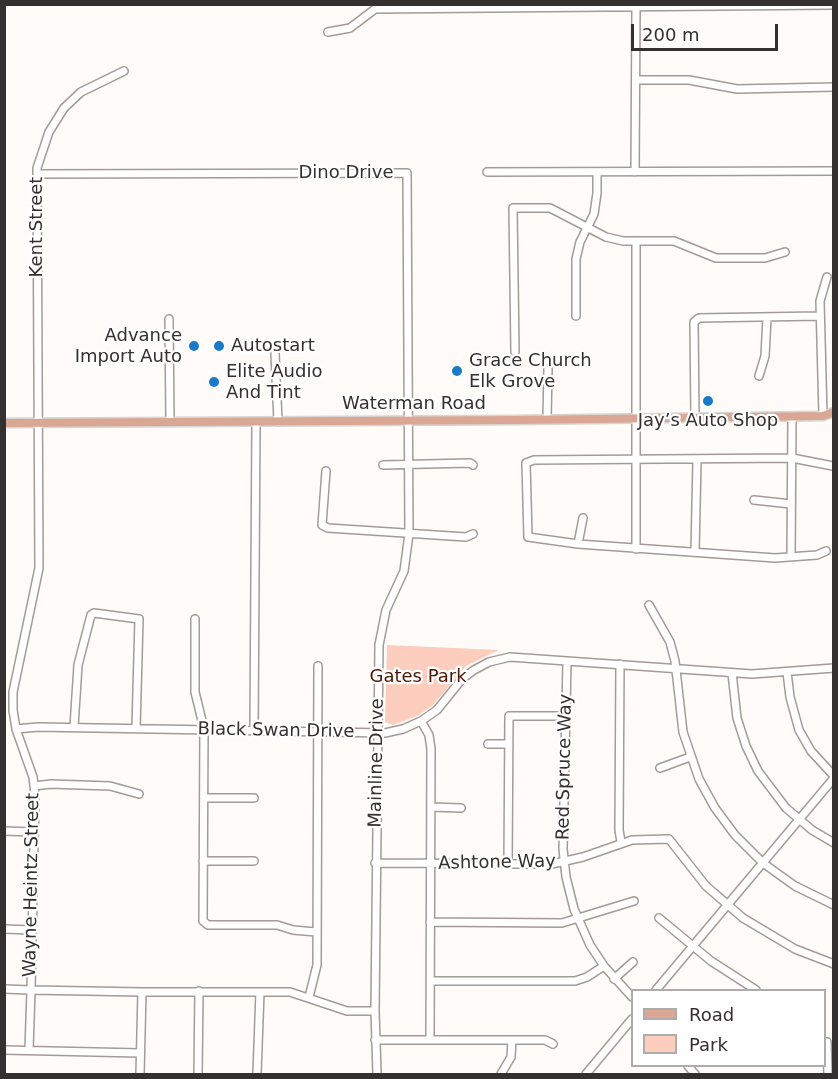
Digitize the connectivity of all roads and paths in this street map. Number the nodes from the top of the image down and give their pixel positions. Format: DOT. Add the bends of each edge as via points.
graph roads {
  1 [pos="834,5"];
  2 [pos="636,7"];
  3 [pos="328,32"];
  4 [pos="124,71"];
  5 [pos="636,80"];
  6 [pos="834,87"];
  7 [pos="834,171"];
  8 [pos="487,172"];
  9 [pos="597,172"];
  10 [pos="635,172"];
  11 [pos="37,174"];
  12 [pos="587,228"];
  13 [pos="636,241"];
  14 [pos="785,252"];
  15 [pos="827,276"];
  16 [pos="576,316"];
  17 [pos="819,316"];
  18 [pos="767,318"];
  19 [pos="169,319"];
  20 [pos="515,352"];
  21 [pos="275,353"];
  22 [pos="548,369"];
  23 [pos="759,376"];
  24 [pos="834,412"];
  25 [pos="792,416"];
  26 [pos="823,416"];
  27 [pos="695,417"];
  28 [pos="637,418"];
  29 [pos="547,419"];
  30 [pos="834,420"];
  31 [pos="408,421"];
  32 [pos="170,422"];
  33 [pos="256,422"];
  34 [pos="278,422"];
  35 [pos="4,423"];
  36 [pos="40,423"];
  37 [pos="792,458"];
  38 [pos="637,459"];
  39 [pos="697,460"];
  40 [pos="409,464"];
  41 [pos="383,465"];
  42 [pos="473,465"];
  43 [pos="833,466"];
  44 [pos="326,471"];
  45 [pos="754,500"];
  46 [pos="791,504"];
  47 [pos="583,518"];
  48 [pos="409,534"];
  49 [pos="473,534"];
  50 [pos="578,544"];
  51 [pos="636,549"];
  52 [pos="826,551"];
  53 [pos="695,552"];
  54 [pos="791,556"];
  55 [pos="649,605"];
  56 [pos="195,619"];
  57 [pos="567,661"];
  58 [pos="620,664"];
  59 [pos="318,666"];
  60 [pos="834,668"];
  61 [pos="676,669"];
  62 [pos="787,672"];
  63 [pos="732,673"];
  64 [pos="566,716"];
  65 [pos="421,721"];
  66 [pos="74,728"];
  67 [pos="136,728"];
  68 [pos="16,729"];
  69 [pos="204,729"];
  70 [pos="254,730"];
  71 [pos="317,730"];
  72 [pos="376,734"];
  73 [pos="488,744"];
  74 [pos="509,744"];
  75 [pos="690,757"];
  76 [pos="660,768"];
  77 [pos="834,777"];
  78 [pos="34,786"];
  79 [pos="139,794"];
  80 [pos="204,798"];
  81 [pos="254,798"];
  82 [pos="431,807"];
  83 [pos="461,808"];
  84 [pos="799,820"];
  85 [pos="4,831"];
  86 [pos="34,832"];
  87 [pos="621,842"];
  88 [pos="834,843"];
  89 [pos="202,861"];
  90 [pos="254,861"];
  91 [pos="564,862"];
  92 [pos="375,863"];
  93 [pos="763,863"];
  94 [pos="431,864"];
  95 [pos="508,864"];
  96 [pos="634,901"];
  97 [pos="834,905"];
  98 [pos="727,906"];
  99 [pos="659,918"];
  100 [pos="578,920"];
  101 [pos="430,922"];
  102 [pos="4,929"];
  103 [pos="32,930"];
  104 [pos="316,933"];
  105 [pos="693,947"];
  106 [pos="633,962"];
  107 [pos="833,963"];
  108 [pos="604,966"];
  109 [pos="614,979"];
  110 [pos="430,981"];
  111 [pos="657,989"];
  112 [pos="755,989"];
  113 [pos="5,990"];
  114 [pos="31,990"];
  115 [pos="199,991"];
  116 [pos="142,992"];
  117 [pos="260,992"];
  118 [pos="631,996"];
  119 [pos="309,997"];
  120 [pos="375,1011"];
  121 [pos="631,1024"];
  122 [pos="375,1040"];
  123 [pos="430,1040"];
  124 [pos="512,1040"];
  125 [pos="826,1042"];
  126 [pos="552,1044"];
  127 [pos="4,1050"];
  128 [pos="29,1050"];
  129 [pos="140,1053"];
  130 [pos="140,1074"];
  131 [pos="198,1074"];
  132 [pos="257,1074"];
  133 [pos="377,1074"];
  134 [pos="501,1074"];
  135 [pos="586,1074"];
  136 [pos="828,1074"];
  1 -- 2 [label="street"];
  2 -- 3 [label="street" via="375,9 350,28"];
  2 -- 5 [label="street"];
  4 -- 11 [label="street, Kent Street" via="81,92 64,108 40,153"];
  5 -- 6 [label="street" via="689,80 737,89"];
  5 -- 10 [label="street"];
  7 -- 10 [label="street"];
  8 -- 9 [label="street"];
  9 -- 10 [label="street"];
  9 -- 12 [label="street" via="596,203"];
  11 -- 31 [label="street, Dino Drive" via="407,172"];
  11 -- 36 [label="street, Kent Street"];
  12 -- 13 [label="street" via="611,239"];
  12 -- 16 [label="street" via="576,259"];
  12 -- 20 [label="street" via="550,208 513,208"];
  13 -- 14 [label="street" via="674,241 722,258 765,258"];
  13 -- 28 [label="street"];
  15 -- 17 [label="street"];
  17 -- 18 [label="street"];
  17 -- 26 [label="street"];
  18 -- 23 [label="street" via="765,356"];
  18 -- 27 [label="street" via="699,318 694,322"];
  19 -- 32 [label="street"];
  21 -- 34 [label="street"];
  22 -- 29 [label="street"];
  24 -- 26 [label="main road, Waterman Road"];
  25 -- 26 [label="main road, Waterman Road"];
  25 -- 27 [label="main road, Waterman Road"];
  25 -- 37 [label="street"];
  26 -- 30 [label="main road, Waterman Road"];
  27 -- 28 [label="main road, Waterman Road"];
  28 -- 29 [label="main road, Waterman Road"];
  28 -- 38 [label="street"];
  29 -- 31 [label="main road, Waterman Road"];
  31 -- 34 [label="main road, Waterman Road"];
  31 -- 40 [label="street, Mainline Drive"];
  32 -- 33 [label="main road, Waterman Road"];
  32 -- 36 [label="main road, Waterman Road"];
  33 -- 34 [label="main road, Waterman Road"];
  33 -- 70 [label="street"];
  35 -- 36 [label="main road, Waterman Road"];
  36 -- 68 [label="street, Wayne Heintz Street" via="39,568 13,692"];
  37 -- 39 [label="street"];
  37 -- 43 [label="street"];
  37 -- 46 [label="street"];
  38 -- 39 [label="street"];
  38 -- 50 [label="street" via="526,463 528,537"];
  38 -- 51 [label="street"];
  39 -- 53 [label="street"];
  40 -- 41 [label="street"];
  40 -- 42 [label="street"];
  40 -- 48 [label="street, Mainline Drive"];
  44 -- 48 [label="street" via="322,525"];
  45 -- 46 [label="street"];
  46 -- 54 [label="street"];
  47 -- 50 [label="street"];
  48 -- 49 [label="street"];
  48 -- 72 [label="street, Mainline Drive" via="404,571 380,633"];
  50 -- 51 [label="street"];
  51 -- 53 [label="street"];
  52 -- 54 [label="street"];
  53 -- 54 [label="street"];
  55 -- 61 [label="street" via="670,642"];
  56 -- 69 [label="street" via="195,692"];
  57 -- 58 [label="street, Black Swan Drive"];
  57 -- 64 [label="street, Red Spruce Way"];
  57 -- 65 [label="street, Black Swan Drive" via="510,657 489,662 462,679 437,710"];
  58 -- 61 [label="street, Black Swan Drive"];
  58 -- 87 [label="street"];
  59 -- 71 [label="street"];
  60 -- 62 [label="street, Black Swan Drive"];
  61 -- 63 [label="street, Black Swan Drive"];
  61 -- 75 [label="street" via="680,719"];
  62 -- 63 [label="street, Black Swan Drive"];
  62 -- 77 [label="street" via="791,704 800,730"];
  63 -- 84 [label="street" via="737,718 750,756 775,795"];
  64 -- 74 [label="street" via="509,716"];
  64 -- 91 [label="street, Red Spruce Way"];
  65 -- 72 [label="street, Black Swan Drive"];
  65 -- 82 [label="street" via="431,743"];
  66 -- 67 [label="street, Black Swan Drive"];
  66 -- 67 [label="street" via="78,665 94,613 139,619"];
  66 -- 68 [label="street, Black Swan Drive"];
  67 -- 69 [label="street, Black Swan Drive"];
  68 -- 78 [label="street, Wayne Heintz Street"];
  69 -- 70 [label="street, Black Swan Drive"];
  69 -- 80 [label="street"];
  70 -- 71 [label="street, Black Swan Drive"];
  71 -- 72 [label="street, Black Swan Drive"];
  71 -- 104 [label="street"];
  72 -- 92 [label="street, Mainline Drive"];
  73 -- 74 [label="street"];
  74 -- 95 [label="street"];
  75 -- 76 [label="street"];
  75 -- 93 [label="street" via="715,808"];
  77 -- 84 [label="street"];
  78 -- 79 [label="street" via="110,786"];
  78 -- 86 [label="street, Wayne Heintz Street"];
  80 -- 81 [label="street"];
  80 -- 89 [label="street"];
  82 -- 83 [label="street"];
  82 -- 94 [label="street"];
  84 -- 88 [label="street"];
  84 -- 93 [label="street"];
  85 -- 86 [label="street"];
  86 -- 103 [label="street, Wayne Heintz Street"];
  87 -- 91 [label="street, Ashtone Way"];
  87 -- 98 [label="street, Ashtone Way" via="669,838 696,875"];
  89 -- 90 [label="street"];
  89 -- 104 [label="street" via="202,921 207,925 277,925"];
  91 -- 95 [label="street, Ashtone Way"];
  91 -- 100 [label="street, Red Spruce Way"];
  92 -- 94 [label="street, Ashtone Way"];
  92 -- 120 [label="street, Mainline Drive"];
  93 -- 97 [label="street" via="795,886"];
  93 -- 98 [label="street"];
  94 -- 95 [label="street, Ashtone Way"];
  94 -- 101 [label="street"];
  96 -- 100 [label="street"];
  98 -- 105 [label="street"];
  98 -- 107 [label="street" via="777,940"];
  99 -- 105 [label="street"];
  100 -- 101 [label="street"];
  100 -- 108 [label="street, Red Spruce Way"];
  101 -- 110 [label="street"];
  102 -- 103 [label="street"];
  103 -- 114 [label="street, Wayne Heintz Street"];
  104 -- 119 [label="street" via="317,965"];
  105 -- 111 [label="street"];
  105 -- 112 [label="street"];
  106 -- 109 [label="street"];
  108 -- 109 [label="street, Red Spruce Way"];
  108 -- 110 [label="street" via="575,981"];
  109 -- 118 [label="street, Red Spruce Way"];
  110 -- 123 [label="street"];
  113 -- 114 [label="street"];
  114 -- 116 [label="street, Wayne Heintz Street"];
  114 -- 128 [label="street"];
  115 -- 116 [label="street, Wayne Heintz Street"];
  115 -- 117 [label="street, Wayne Heintz Street"];
  115 -- 131 [label="street"];
  116 -- 129 [label="street"];
  117 -- 119 [label="street, Wayne Heintz Street" via="290,992"];
  117 -- 132 [label="street"];
  119 -- 120 [label="street, Wayne Heintz Street" via="346,1011"];
  120 -- 122 [label="street, Mainline Drive"];
  121 -- 135 [label="street"];
  122 -- 123 [label="street"];
  122 -- 133 [label="street, Mainline Drive"];
  123 -- 124 [label="street"];
  124 -- 126 [label="street" via="545,1040"];
  124 -- 134 [label="street" via="511,1057"];
  125 -- 136 [label="street"];
  127 -- 128 [label="street"];
  128 -- 129 [label="street"];
  129 -- 130 [label="street"];
}
